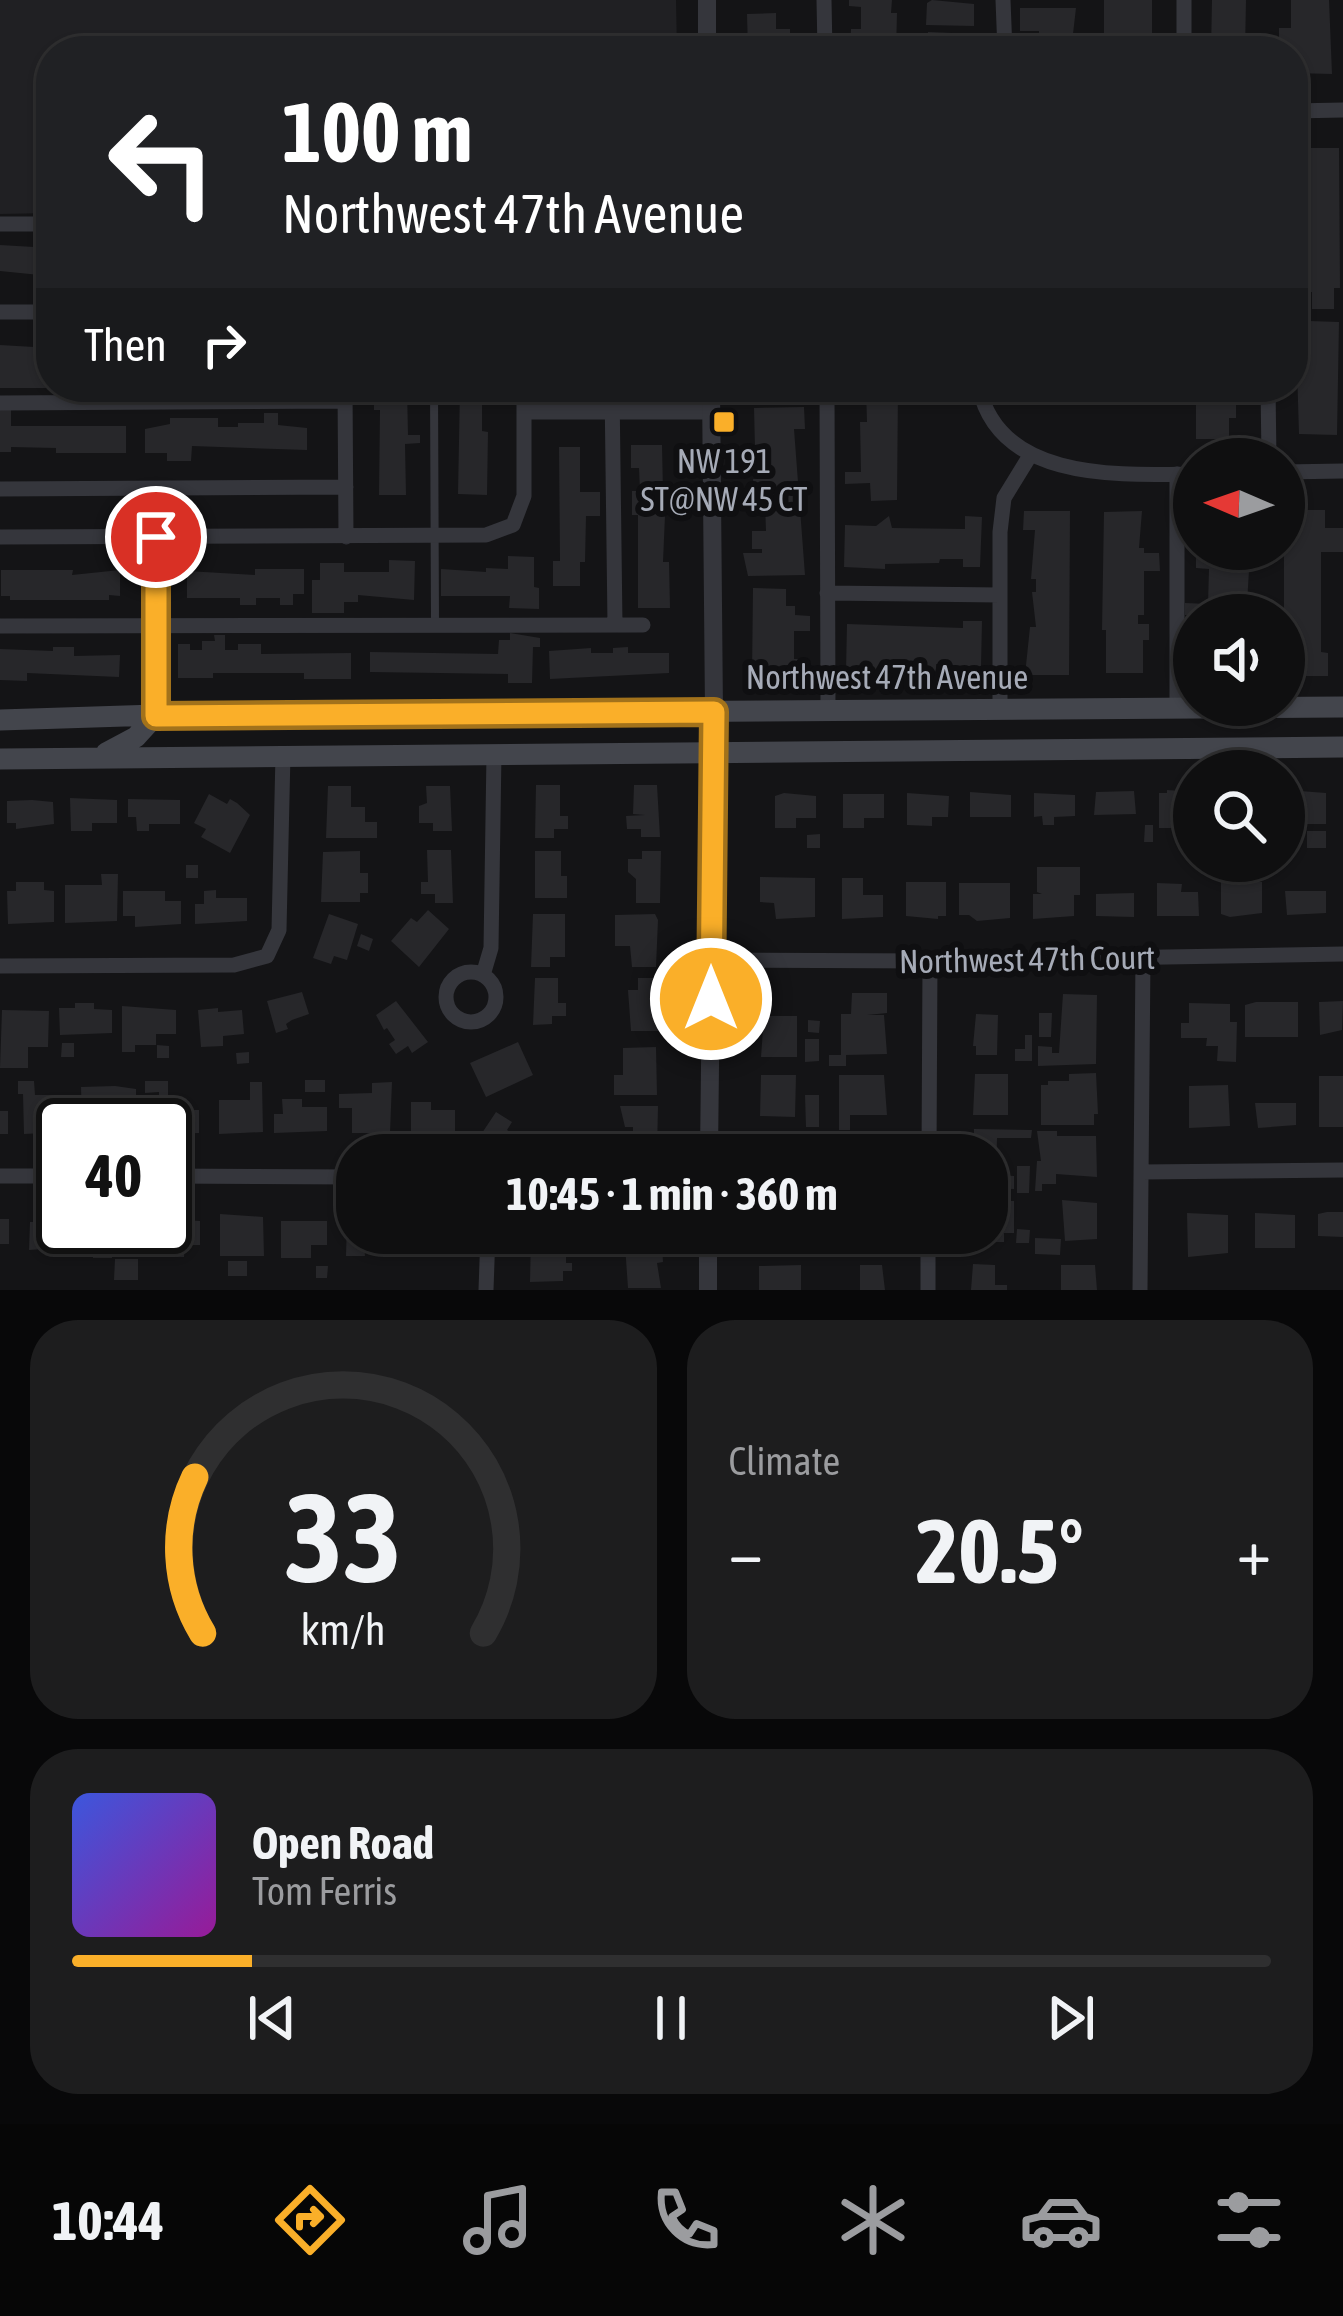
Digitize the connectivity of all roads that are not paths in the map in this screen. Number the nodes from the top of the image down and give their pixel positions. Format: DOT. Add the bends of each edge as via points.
graph roads {
  1 [pos="706,0"];
  2 [pos="824,0"];
  3 [pos="1004,0"];
  4 [pos="1184,0"];
  5 [pos="707,36"];
  6 [pos="825,36"];
  7 [pos="1005,36"];
  8 [pos="1184,36"];
  9 [pos="1343,110"];
  10 [pos="1308,111"];
  11 [pos="0,224"];
  12 [pos="36,224"];
  13 [pos="0,312"];
  14 [pos="36,312"];
  15 [pos="38,402"];
  16 [pos="345,402"];
  17 [pos="434,402"];
  18 [pos="524,402"];
  19 [pos="613,402"];
  20 [pos="712,402"];
  21 [pos="827,402"];
  22 [pos="985,402"];
  23 [pos="1268,402"];
  24 [pos="0,403"];
  25 [pos="524,412"];
  26 [pos="613,412"];
  27 [pos="712,412"];
  28 [pos="1269,438"];
  29 [pos="1030,454"];
  30 [pos="1343,471"];
  31 [pos="1305,472"];
  32 [pos="1173,474"];
  33 [pos="346,487"];
  34 [pos="0,489"];
  35 [pos="435,536"];
  36 [pos="0,537"];
  37 [pos="156,537"];
  38 [pos="346,537"];
  39 [pos="827,593"];
  40 [pos="1000,596"];
  41 [pos="435,623"];
  42 [pos="615,625"];
  43 [pos="643,625"];
  44 [pos="0,626"];
  45 [pos="156,626"];
  46 [pos="1305,707"];
  47 [pos="1343,707"];
  48 [pos="1173,708"];
  49 [pos="828,710"];
  50 [pos="1000,710"];
  51 [pos="714,712"];
  52 [pos="331,714"];
  53 [pos="156,716"];
  54 [pos="0,720"];
  55 [pos="1343,747"];
  56 [pos="712,751"];
  57 [pos="494,753"];
  58 [pos="283,754"];
  59 [pos="100,756"];
  60 [pos="0,759"];
  61 [pos="1343,954"];
  62 [pos="1143,957"];
  63 [pos="711,960"];
  64 [pos="930,961"];
  65 [pos="0,966"];
  66 [pos="483,975"];
  67 [pos="709,1134"];
  68 [pos="928,1134"];
  69 [pos="1343,1170"];
  70 [pos="1141,1172"];
  71 [pos="0,1176"];
  72 [pos="36,1176"];
  73 [pos="192,1177"];
  74 [pos="336,1177"];
  75 [pos="487,1254"];
  76 [pos="708,1254"];
  77 [pos="928,1254"];
  78 [pos="486,1290"];
  79 [pos="708,1290"];
  80 [pos="928,1290"];
  81 [pos="1140,1290"];
  1 -- 5 [label="street"];
  2 -- 6 [label="street"];
  3 -- 7 [label="street"];
  4 -- 8 [label="street"];
  9 -- 10 [label="street"];
  11 -- 12 [label="street"];
  13 -- 14 [label="street"];
  15 -- 24 [label="street"];
  16 -- 33 [label="street"];
  17 -- 35 [label="lane"];
  18 -- 25 [label="street"];
  19 -- 26 [label="street"];
  20 -- 27 [label="street"];
  21 -- 39 [label="street"];
  22 -- 29 [label="street"];
  23 -- 28 [label="street"];
  25 -- 26 [label="street"];
  25 -- 35 [label="street" via="524,496 513,525 486,535"];
  26 -- 27 [label="street"];
  26 -- 42 [label="street"];
  27 -- 51 [label="street"];
  29 -- 32 [label="street" via="1099,474"];
  29 -- 40 [label="street" via="1004,498"];
  30 -- 31 [label="street"];
  33 -- 34 [label="street"];
  33 -- 38 [label="street"];
  35 -- 38 [label="street"];
  35 -- 41 [label="lane"];
  36 -- 37 [label="street"];
  37 -- 38 [label="street"];
  37 -- 45 [label="street"];
  39 -- 40 [label="street"];
  39 -- 49 [label="street"];
  40 -- 50 [label="street"];
  41 -- 42 [label="street"];
  41 -- 45 [label="street"];
  42 -- 43 [label="street"];
  44 -- 45 [label="street"];
  45 -- 53 [label="street"];
  46 -- 47 [label="main road, Northwest 47th Avenue"];
  48 -- 50 [label="main road, Northwest 47th Avenue"];
  49 -- 50 [label="main road, Northwest 47th Avenue"];
  49 -- 51 [label="main road, Northwest 47th Avenue"];
  51 -- 52 [label="main road, Northwest 47th Avenue"];
  51 -- 56 [label="street"];
  52 -- 53 [label="main road, Northwest 47th Avenue"];
  52 -- 58 [label="main road" via="298,733"];
  53 -- 54 [label="main road, Northwest 47th Avenue"];
  53 -- 59 [label="main road"];
  55 -- 56 [label="main road"];
  56 -- 57 [label="main road"];
  56 -- 63 [label="street"];
  57 -- 58 [label="main road"];
  57 -- 66 [label="street"];
  58 -- 59 [label="main road"];
  58 -- 65 [label="street" via="279,929 266,956 234,965"];
  59 -- 60 [label="main road"];
  61 -- 62 [label="street, Northwest 47th Court"];
  62 -- 64 [label="street, Northwest 47th Court"];
  62 -- 70 [label="street"];
  63 -- 64 [label="street, Northwest 47th Court"];
  63 -- 67 [label="street"];
  64 -- 68 [label="street"];
  69 -- 70 [label="street"];
  70 -- 81 [label="street"];
  71 -- 72 [label="street"];
  73 -- 74 [label="street"];
  75 -- 78 [label="street"];
  76 -- 79 [label="street"];
  77 -- 80 [label="street"];
}
